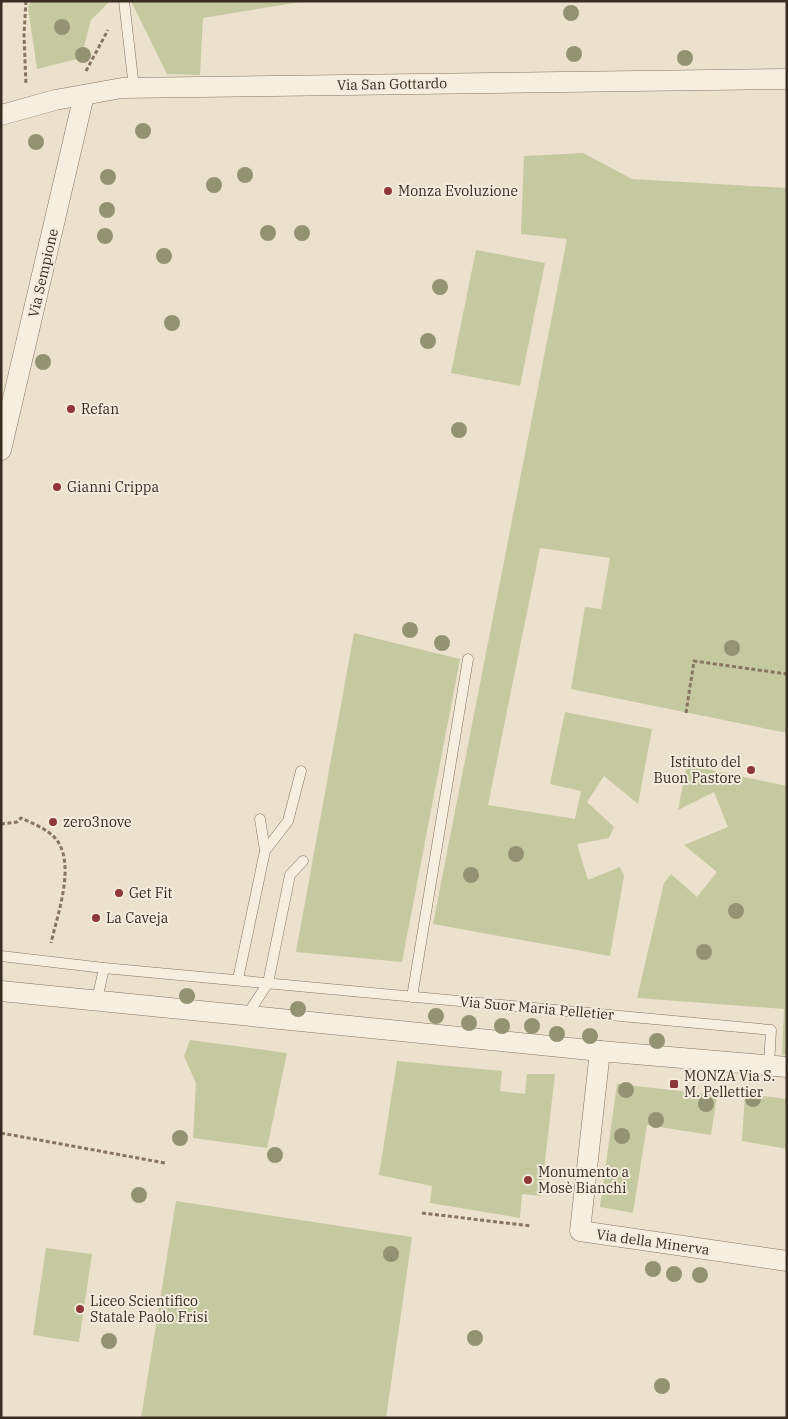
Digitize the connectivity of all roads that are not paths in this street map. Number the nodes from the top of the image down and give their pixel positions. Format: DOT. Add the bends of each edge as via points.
graph roads {
  1 [pos="124,1"];
  2 [pos="787,79"];
  3 [pos="134,88"];
  4 [pos="84,95"];
  5 [pos="1,115"];
  6 [pos="1,450"];
  7 [pos="468,660"];
  8 [pos="301,771"];
  9 [pos="260,819"];
  10 [pos="265,851"];
  11 [pos="303,861"];
  12 [pos="1,956"];
  13 [pos="104,968"];
  14 [pos="238,980"];
  15 [pos="268,983"];
  16 [pos="1,991"];
  17 [pos="412,997"];
  18 [pos="97,1000"];
  19 [pos="246,1015"];
  20 [pos="600,1051"];
  21 [pos="778,1066"];
  22 [pos="787,1262"];
  1 -- 3 [label="lane"];
  2 -- 3 [label="street, Via San Gottardo"];
  3 -- 4 [label="street, Via San Gottardo"];
  4 -- 5 [label="street, Via San Gottardo"];
  4 -- 6 [label="street, Via Sempione"];
  7 -- 17 [label="lane"];
  8 -- 10 [label="lane" via="288,821"];
  9 -- 10 [label="lane"];
  10 -- 14 [label="lane"];
  11 -- 15 [label="lane" via="290,875"];
  12 -- 13 [label="lane, Via Suor Maria Pelletier"];
  13 -- 14 [label="lane, Via Suor Maria Pelletier"];
  13 -- 18 [label="lane"];
  14 -- 15 [label="lane, Via Suor Maria Pelletier"];
  15 -- 17 [label="lane, Via Suor Maria Pelletier"];
  15 -- 19 [label="lane"];
  16 -- 18 [label="street, Via Suor Maria Pelletier"];
  17 -- 21 [label="lane, Via Suor Maria Pelletier" via="771,1030"];
  18 -- 19 [label="street, Via Suor Maria Pelletier"];
  19 -- 20 [label="street, Via Suor Maria Pelletier"];
  20 -- 21 [label="street, Via Suor Maria Pelletier"];
  20 -- 22 [label="street, Via della Minerva" via="580,1231"];
}
